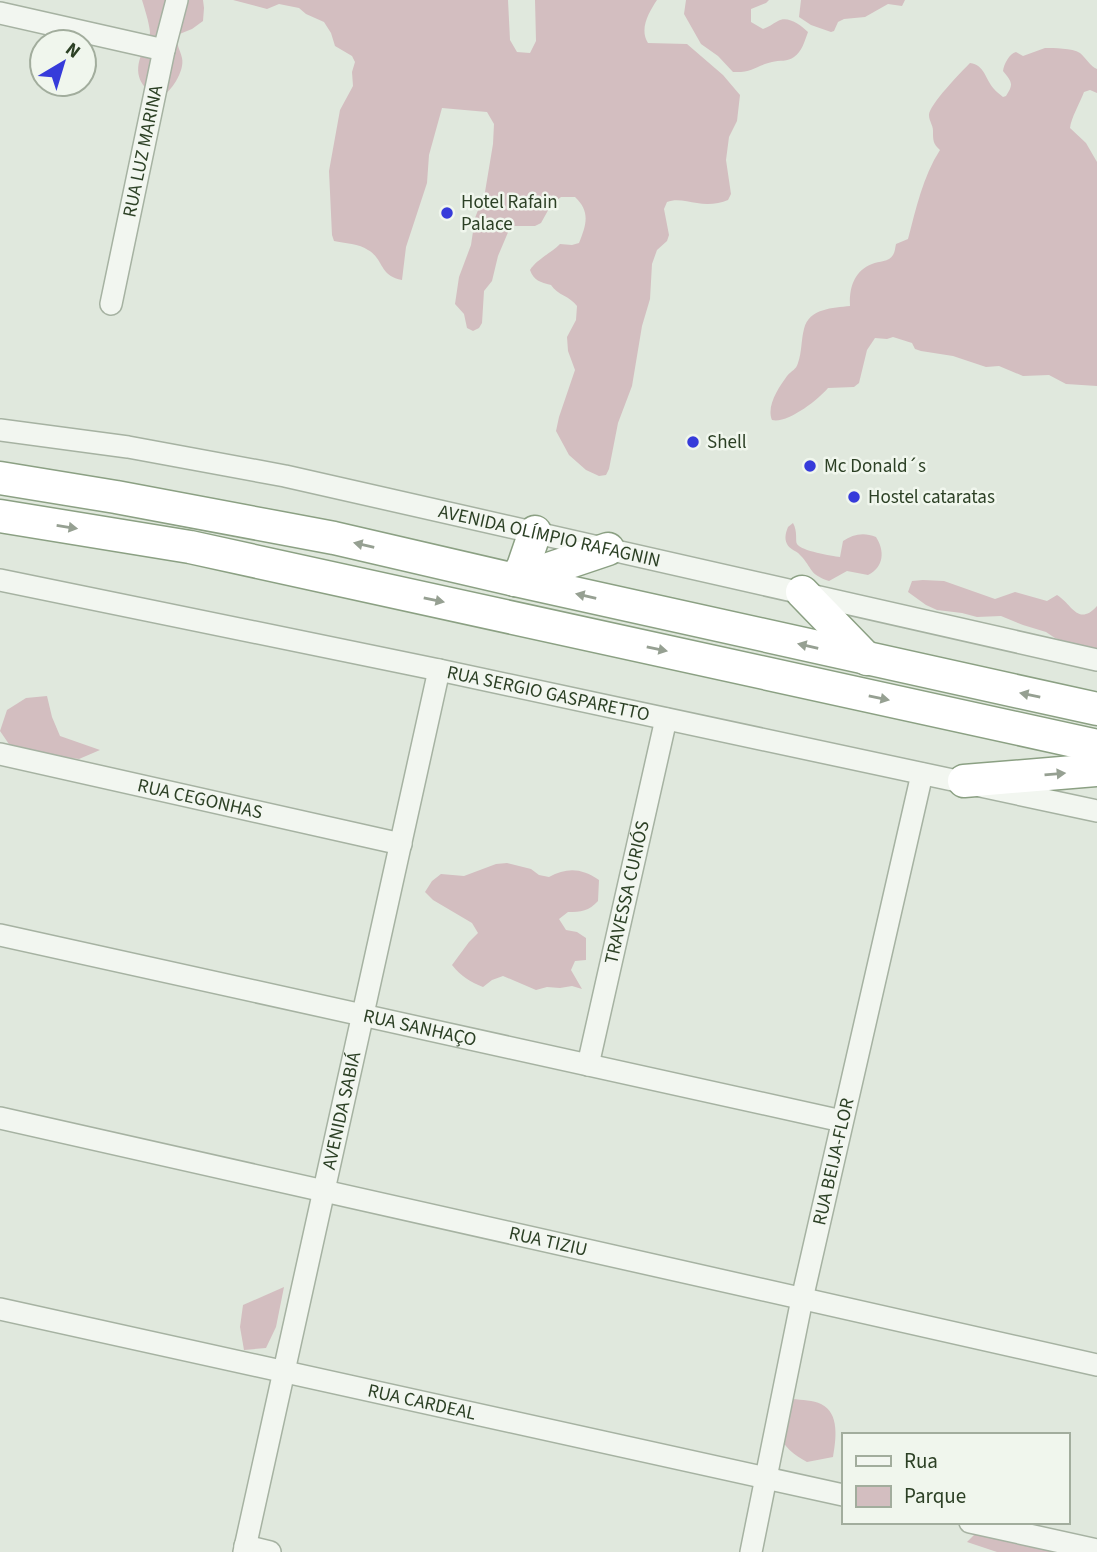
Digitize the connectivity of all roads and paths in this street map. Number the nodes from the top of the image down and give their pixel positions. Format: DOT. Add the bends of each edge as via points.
graph roads {
  1 [pos="177,0"];
  2 [pos="0,13"];
  3 [pos="164,50"];
  4 [pos="111,304"];
  5 [pos="0,430"];
  6 [pos="0,478"];
  7 [pos="0,516"];
  8 [pos="535,532"];
  9 [pos="608,549"];
  10 [pos="0,580"];
  11 [pos="515,580"];
  12 [pos="802,592"];
  13 [pos="867,659"];
  14 [pos="1097,660"];
  15 [pos="439,670"];
  16 [pos="1097,709"];
  17 [pos="666,719"];
  18 [pos="1097,746"];
  19 [pos="0,754"];
  20 [pos="1097,771"];
  21 [pos="922,774"];
  22 [pos="964,782"];
  23 [pos="1097,810"];
  24 [pos="401,844"];
  25 [pos="0,935"];
  26 [pos="363,1015"];
  27 [pos="588,1065"];
  28 [pos="0,1118"];
  29 [pos="842,1121"];
  30 [pos="324,1191"];
  31 [pos="802,1299"];
  32 [pos="0,1309"];
  33 [pos="1097,1365"];
  34 [pos="284,1371"];
  35 [pos="766,1478"];
  36 [pos="842,1494"];
  37 [pos="979,1524"];
  38 [pos="244,1549"];
  39 [pos="1097,1550"];
  40 [pos="270,1552"];
  41 [pos="751,1552"];
  1 -- 3 [label="street, RUA LUZ MARINA"];
  2 -- 3 [label="street"];
  3 -- 4 [label="street, RUA LUZ MARINA"];
  5 -- 8 [label="street, AVENIDA OLÍMPIO RAFAGNIN" via="128,447 285,476"];
  11 -- 6 [label="highway, one-way" via="334,538"];
  7 -- 18 [label="highway, one-way" via="190,547"];
  8 -- 9 [label="street, AVENIDA OLÍMPIO RAFAGNIN"];
  8 -- 11 [label="highway"];
  9 -- 11 [label="highway"];
  9 -- 12 [label="street, AVENIDA OLÍMPIO RAFAGNIN"];
  10 -- 15 [label="street, RUA SERGIO GASPARETTO"];
  13 -- 11 [label="highway, one-way"];
  12 -- 13 [label="highway"];
  12 -- 14 [label="street, AVENIDA OLÍMPIO RAFAGNIN"];
  16 -- 13 [label="highway, one-way"];
  15 -- 17 [label="street, RUA SERGIO GASPARETTO"];
  15 -- 24 [label="street, AVENIDA SABIÁ"];
  17 -- 21 [label="street, RUA SERGIO GASPARETTO"];
  17 -- 27 [label="street, TRAVESSA CURIÓS"];
  19 -- 24 [label="street, RUA CEGONHAS"];
  22 -- 20 [label="highway, one-way"];
  21 -- 22 [label="street, RUA SERGIO GASPARETTO"];
  21 -- 29 [label="street, RUA BEIJA-FLOR"];
  22 -- 23 [label="street, RUA SERGIO GASPARETTO"];
  24 -- 26 [label="street, AVENIDA SABIÁ"];
  25 -- 26 [label="street, RUA SANHAÇO"];
  26 -- 27 [label="street, RUA SANHAÇO"];
  26 -- 30 [label="street, AVENIDA SABIÁ"];
  27 -- 29 [label="street, RUA SANHAÇO"];
  28 -- 30 [label="street, RUA TIZIU"];
  29 -- 31 [label="street, RUA BEIJA-FLOR"];
  30 -- 31 [label="street, RUA TIZIU"];
  30 -- 34 [label="street, AVENIDA SABIÁ"];
  31 -- 33 [label="street, RUA TIZIU"];
  31 -- 35 [label="street, RUA BEIJA-FLOR"];
  32 -- 34 [label="street, RUA CARDEAL"];
  34 -- 35 [label="street, RUA CARDEAL"];
  34 -- 38 [label="street, AVENIDA SABIÁ"];
  35 -- 36 [label="street, RUA CARDEAL"];
  35 -- 41 [label="street, RUA BEIJA-FLOR"];
  37 -- 39 [label="street"];
  38 -- 40 [label="street"];
}
